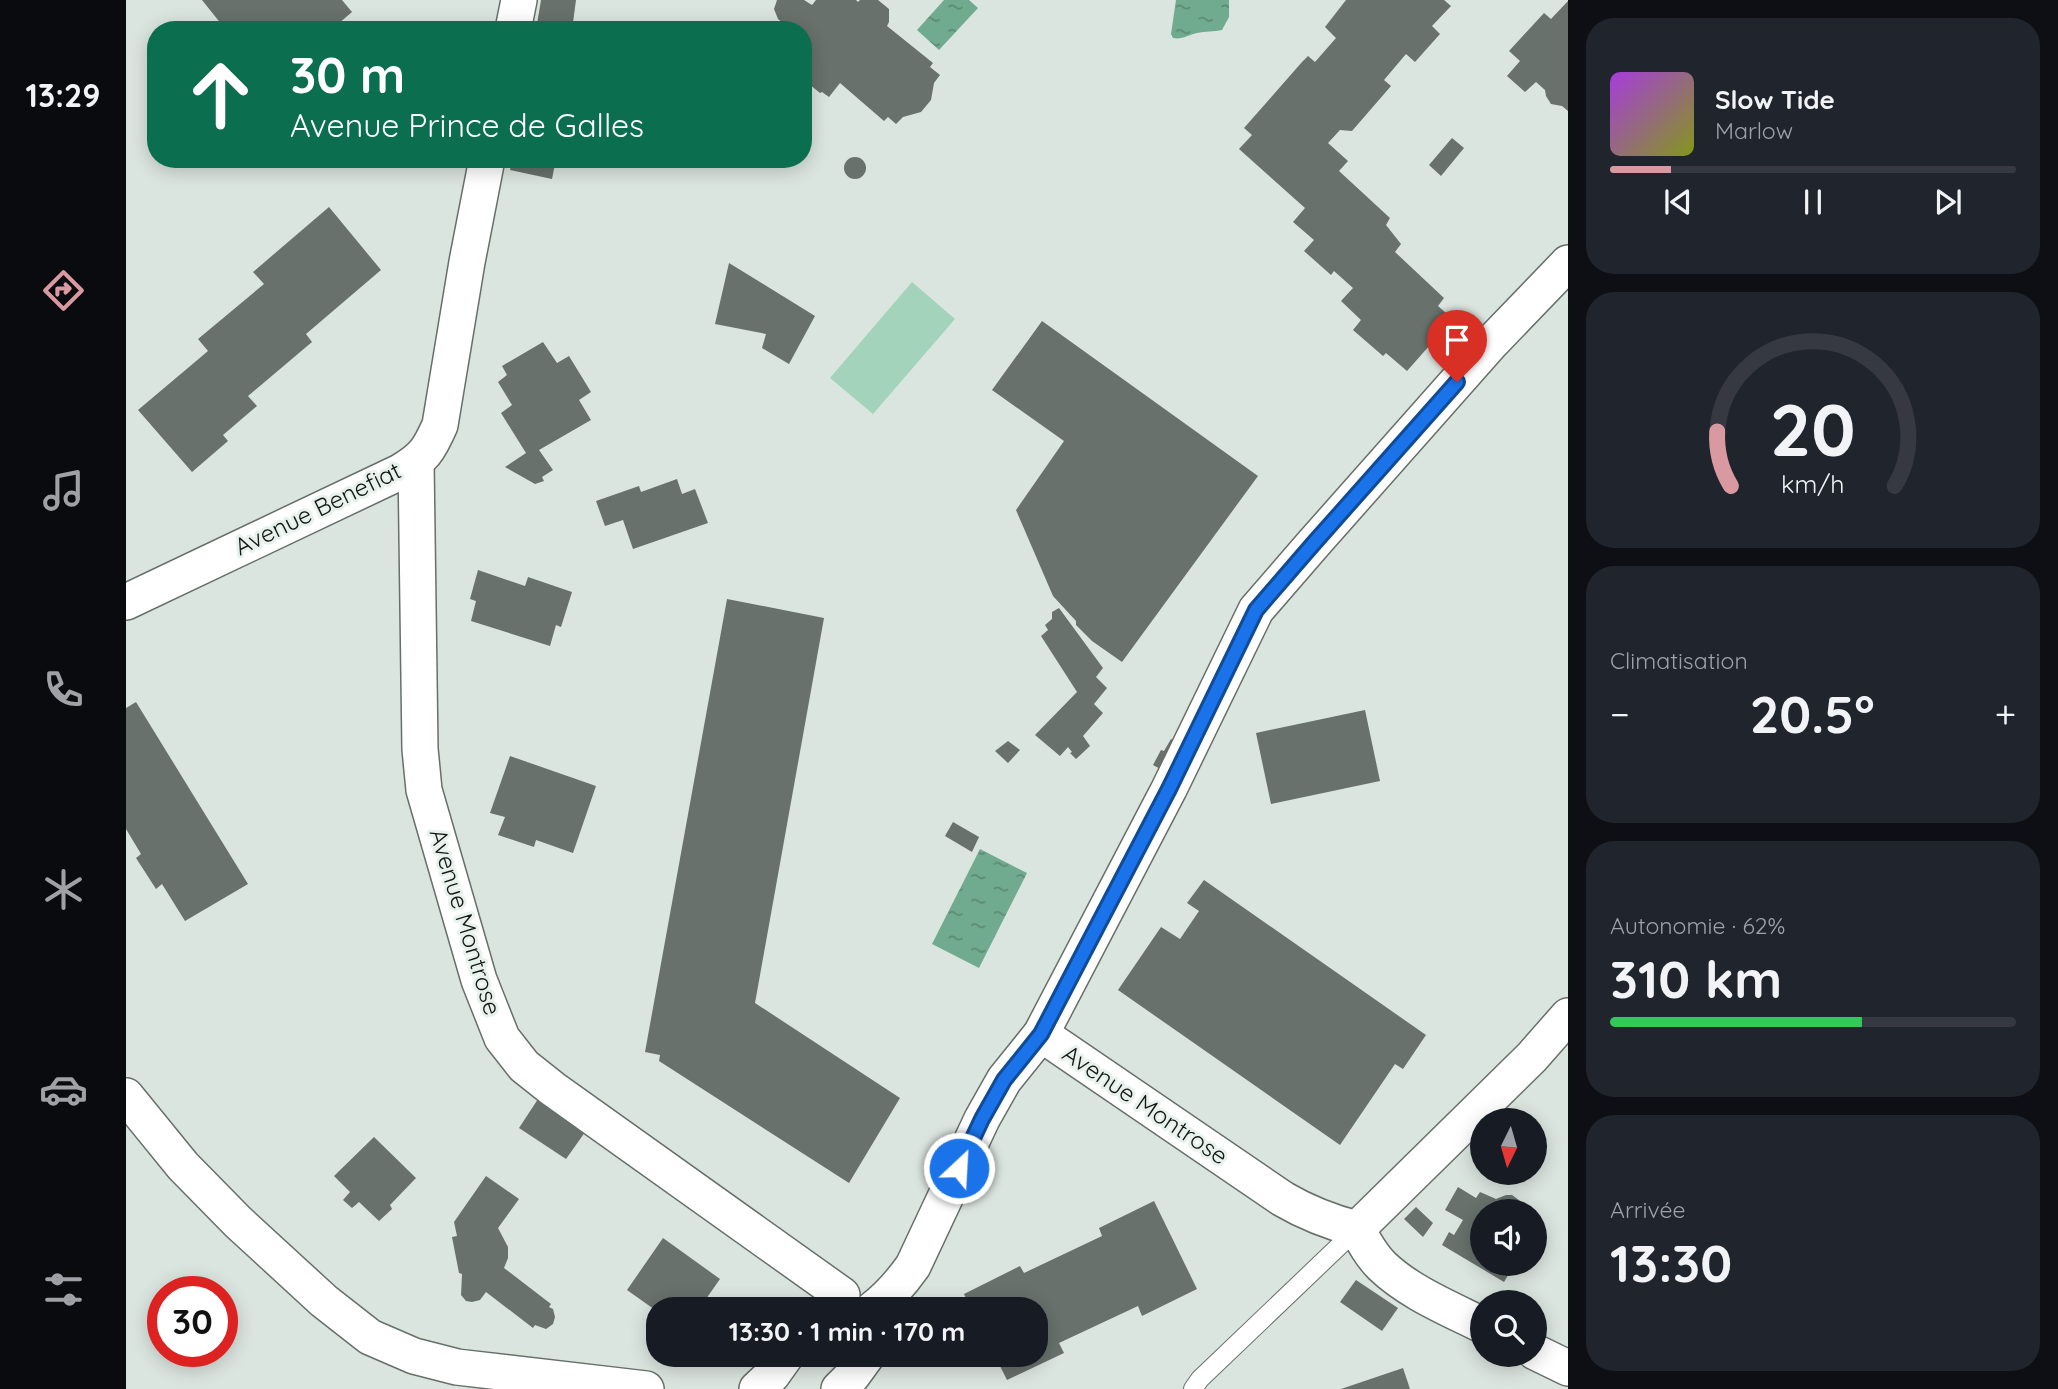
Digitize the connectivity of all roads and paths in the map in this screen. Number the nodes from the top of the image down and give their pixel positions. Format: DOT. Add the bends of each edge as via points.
graph roads {
  1 [pos="519,0"];
  2 [pos="515,21"];
  3 [pos="485,168"];
  4 [pos="1568,262"];
  5 [pos="416,462"];
  6 [pos="126,602"];
  7 [pos="1568,1016"];
  8 [pos="1041,1034"];
  9 [pos="126,1097"];
  10 [pos="1357,1228"];
  11 [pos="837,1297"];
  12 [pos="870,1297"];
  13 [pos="1470,1319"];
  14 [pos="1547,1357"];
  15 [pos="778,1367"];
  16 [pos="859,1367"];
  17 [pos="1568,1367"];
  18 [pos="646,1389"];
  19 [pos="757,1389"];
  20 [pos="839,1389"];
  21 [pos="1193,1389"];
  1 -- 2 [label="street"];
  3 -- 5 [label="street, Avenue Benefiat" via="440,425 431,446"];
  4 -- 8 [label="street" via="1256,610"];
  5 -- 6 [label="street, Avenue Benefiat"];
  5 -- 11 [label="street, Avenue Montrose" via="424,790 478,980 502,1038 524,1066 553,1089"];
  7 -- 10 [label="street"];
  8 -- 10 [label="street, Avenue Montrose" via="1283,1199 1319,1217"];
  8 -- 12 [label="street, Avenue Montrose" via="1004,1080 982,1119 913,1266 900,1284"];
  9 -- 18 [label="street" via="183,1166 239,1222 370,1337 414,1356 457,1367"];
  10 -- 13 [label="street" via="1381,1265 1405,1284"];
  10 -- 21 [label="lane"];
  14 -- 17 [label="street"];
  15 -- 19 [label="street"];
  16 -- 20 [label="street"];
}
